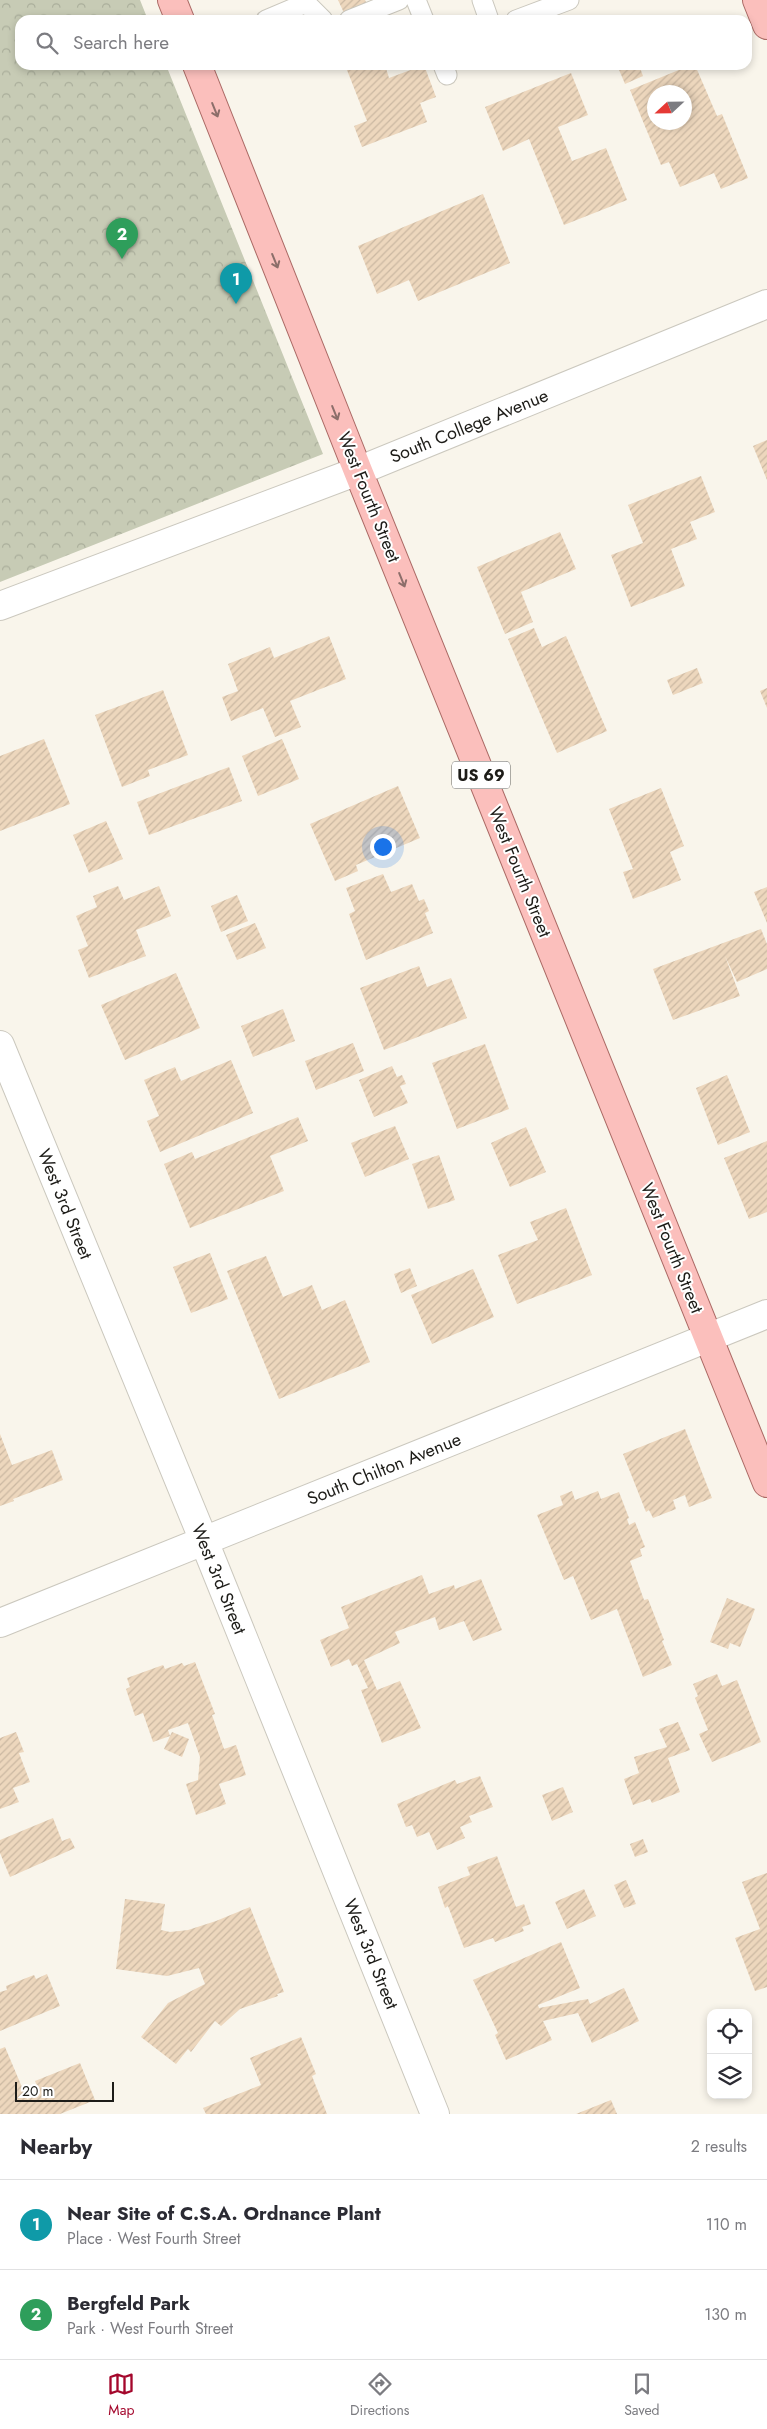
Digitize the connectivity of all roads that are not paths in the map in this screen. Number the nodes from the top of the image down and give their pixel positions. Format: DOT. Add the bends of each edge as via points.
graph roads {
  1 [pos="172,0"];
  2 [pos="398,0"];
  3 [pos="416,0"];
  4 [pos="482,0"];
  5 [pos="570,0"];
  6 [pos="757,0"];
  7 [pos="178,15"];
  8 [pos="278,15"];
  9 [pos="319,15"];
  10 [pos="361,15"];
  11 [pos="422,15"];
  12 [pos="488,15"];
  13 [pos="530,15"];
  14 [pos="767,25"];
  15 [pos="199,70"];
  16 [pos="767,304"];
  17 [pos="358,471"];
  18 [pos="0,606"];
  19 [pos="0,1045"];
  20 [pos="767,1314"];
  21 [pos="708,1338"];
  22 [pos="767,1483"];
  23 [pos="204,1542"];
  24 [pos="0,1623"];
  25 [pos="435,2114"];
  1 -- 7 [label="main road"];
  2 -- 10 [label="lane"];
  3 -- 11 [label="lane"];
  4 -- 12 [label="lane"];
  5 -- 13 [label="lane"];
  6 -- 14 [label="main road"];
  8 -- 9 [label="lane" via="306,3"];
  15 -- 17 [label="main road, West Fourth Street / US 69, one-way"];
  16 -- 17 [label="street, South College Avenue"];
  17 -- 18 [label="street, South College Avenue"];
  17 -- 21 [label="main road, West Fourth Street / US 69, one-way"];
  19 -- 23 [label="street, West 3rd Street"];
  20 -- 21 [label="street, South Chilton Avenue"];
  21 -- 22 [label="main road, West Fourth Street / US 69"];
  21 -- 23 [label="street, South Chilton Avenue"];
  23 -- 24 [label="street, South Chilton Avenue"];
  23 -- 25 [label="street, West 3rd Street"];
}
